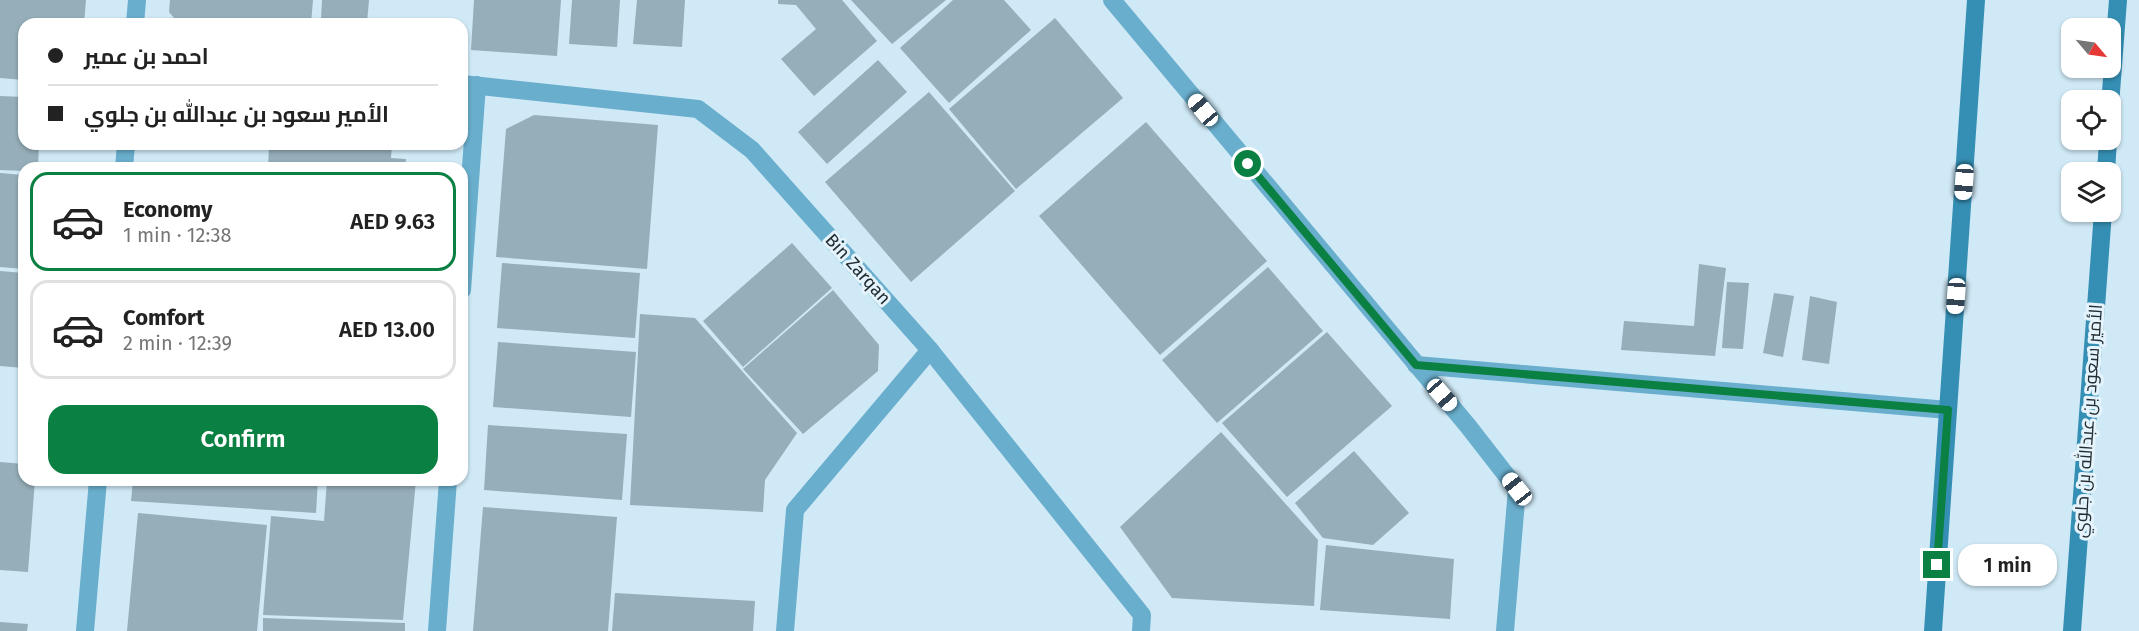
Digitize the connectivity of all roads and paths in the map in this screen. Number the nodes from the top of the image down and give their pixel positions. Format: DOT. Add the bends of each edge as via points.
graph roads {
  1 [pos="137,0"];
  2 [pos="1112,0"];
  3 [pos="1976,0"];
  4 [pos="2118,0"];
  5 [pos="136,18"];
  6 [pos="470,85"];
  7 [pos="2111,90"];
  8 [pos="468,136"];
  9 [pos="2102,222"];
  10 [pos="930,350"];
  11 [pos="1416,365"];
  12 [pos="1948,410"];
  13 [pos="97,486"];
  14 [pos="448,486"];
  15 [pos="85,631"];
  16 [pos="437,631"];
  17 [pos="785,631"];
  18 [pos="1141,631"];
  19 [pos="1505,631"];
  20 [pos="1933,631"];
  21 [pos="2072,631"];
  1 -- 5 [label="street"];
  2 -- 11 [label="street"];
  3 -- 12 [label="main road"];
  4 -- 7 [label="main road"];
  6 -- 8 [label="street"];
  6 -- 10 [label="street, Bin Zarqan" via="698,109 752,150"];
  9 -- 21 [label="main road, الأمير سعود بن عبدالله بن جلوي"];
  10 -- 17 [label="street" via="795,510"];
  10 -- 18 [label="street, Bin Zarqan" via="1142,615"];
  11 -- 12 [label="street"];
  11 -- 19 [label="street" via="1517,489"];
  12 -- 20 [label="main road"];
  13 -- 15 [label="street"];
  14 -- 16 [label="street"];
}
